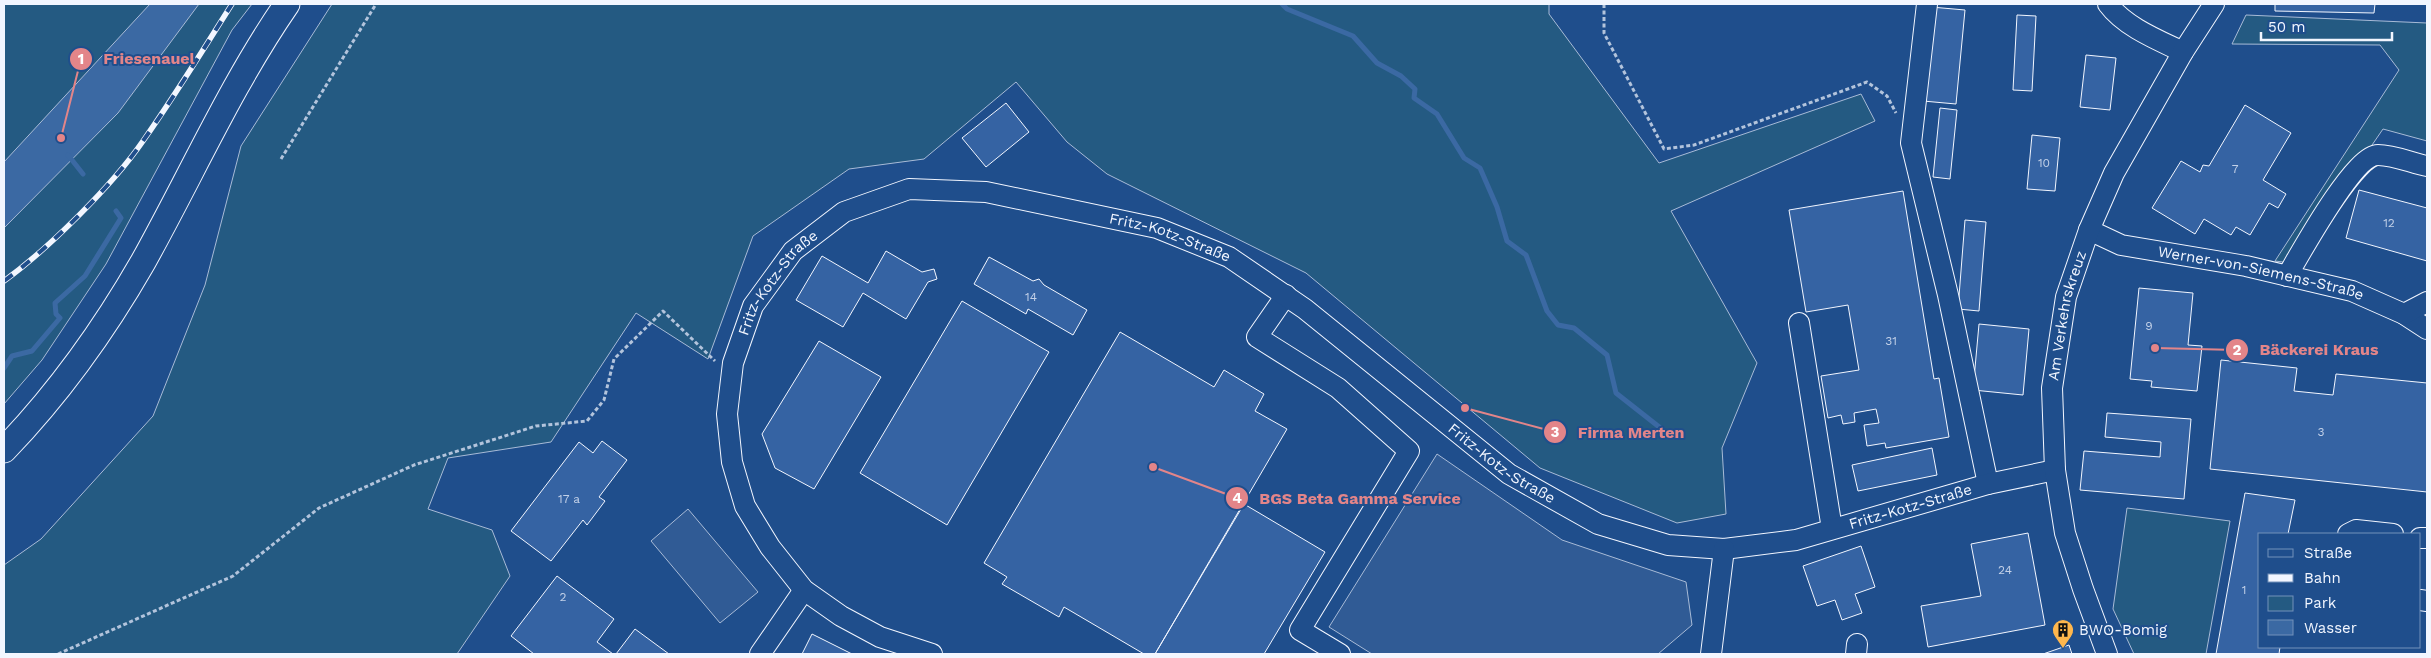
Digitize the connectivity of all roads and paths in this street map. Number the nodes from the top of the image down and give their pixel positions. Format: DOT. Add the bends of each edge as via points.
graph roads {
  1 [pos="287,4"];
  2 [pos="376,4"];
  3 [pos="1604,4"];
  4 [pos="1927,4"];
  5 [pos="2108,4"];
  6 [pos="2214,4"];
  7 [pos="2183,52"];
  8 [pos="1911,143"];
  9 [pos="281,159"];
  10 [pos="2427,166"];
  11 [pos="2089,230"];
  12 [pos="2287,276"];
  13 [pos="1286,296"];
  14 [pos="2427,302"];
  15 [pos="2404,314"];
  16 [pos="1799,322"];
  17 [pos="2427,329"];
  18 [pos="731,377"];
  19 [pos="4,450"];
  20 [pos="2056,470"];
  21 [pos="1988,484"];
  22 [pos="1832,529"];
  23 [pos="2350,533"];
  24 [pos="2384,533"];
  25 [pos="1724,550"];
  26 [pos="804,590"];
  27 [pos="58,654"];
  28 [pos="760,654"];
  29 [pos="932,654"];
  30 [pos="1340,654"];
  31 [pos="1711,654"];
  32 [pos="2107,654"];
  1 -- 19 [label="main road" via="236,86 117,305 61,385"];
  2 -- 9 [label="path"];
  3 -- 8 [label="path" via="1604,33 1664,149 1694,145 1867,82 1887,96"];
  4 -- 8 [label="street, Fritz-Kotz-Straße"];
  5 -- 7 [label="street" via="2148,36"];
  6 -- 7 [label="street, Am Verkehrskreuz"];
  7 -- 11 [label="street, Am Verkehrskreuz" via="2114,173"];
  8 -- 21 [label="street, Fritz-Kotz-Straße" via="1948,294"];
  10 -- 12 [label="street" via="2378,155 2370,157 2335,196"];
  11 -- 12 [label="street, Werner-von-Siemens-Straße" via="2121,245"];
  11 -- 20 [label="street, Am Verkehrskreuz" via="2066,297 2052,388"];
  12 -- 15 [label="street, Werner-von-Siemens-Straße" via="2352,291"];
  13 -- 18 [label="street, Fritz-Kotz-Straße" via="1229,257 1156,228 986,192 909,189 844,212 793,251 753,306"];
  13 -- 25 [label="street, Fritz-Kotz-Straße" via="1509,474 1598,524 1668,545"];
  13 -- 30 [label="street" via="1258,337 1338,388 1410,451 1300,630"];
  14 -- 15 [label="street"];
  15 -- 17 [label="street, Werner-von-Siemens-Straße"];
  16 -- 22 [label="street"];
  18 -- 26 [label="street, Fritz-Kotz-Straße" via="727,414 732,462 745,506 770,548"];
  18 -- 27 [label="path" via="663,311 614,359 604,400 586,421 536,426 414,465 319,508 233,576"];
  20 -- 21 [label="street, Fritz-Kotz-Straße"];
  20 -- 32 [label="street, Am Verkehrskreuz" via="2065,533"];
  21 -- 22 [label="street, Fritz-Kotz-Straße"];
  22 -- 25 [label="street, Fritz-Kotz-Straße" via="1796,540"];
  23 -- 24 [label="street" via="2356,530"];
  25 -- 31 [label="street"];
  26 -- 28 [label="street"];
  26 -- 29 [label="street, Fritz-Kotz-Straße" via="841,616 880,637"];
}
